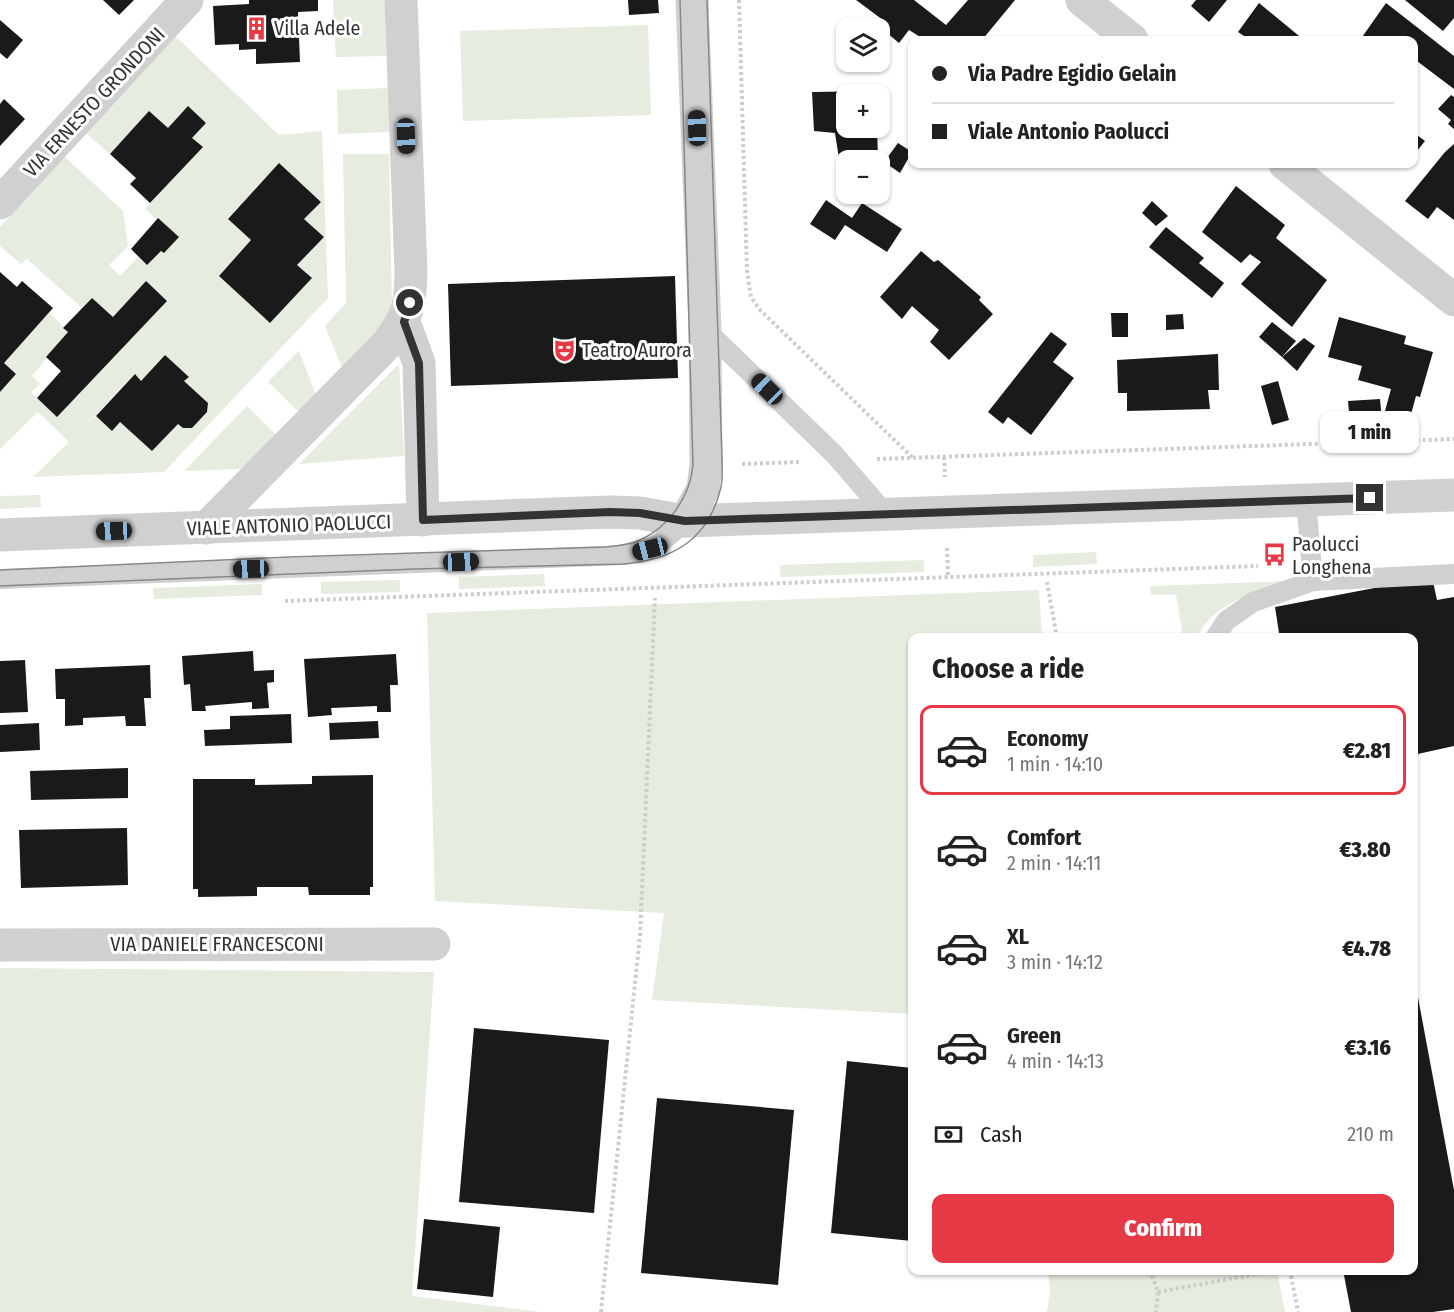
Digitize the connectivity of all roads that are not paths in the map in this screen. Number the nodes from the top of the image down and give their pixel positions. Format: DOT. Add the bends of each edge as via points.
graph roads {
  1 [pos="187,0"];
  2 [pos="401,0"];
  3 [pos="692,0"];
  4 [pos="1082,0"];
  5 [pos="1127,36"];
  6 [pos="1290,168"];
  7 [pos="0,203"];
  8 [pos="1454,300"];
  9 [pos="404,322"];
  10 [pos="705,329"];
  11 [pos="1454,495"];
  12 [pos="1306,500"];
  13 [pos="886,514"];
  14 [pos="423,520"];
  15 [pos="685,521"];
  16 [pos="206,528"];
  17 [pos="0,536"];
  18 [pos="1312,573"];
  19 [pos="1454,574"];
  20 [pos="0,579"];
  21 [pos="1218,633"];
  22 [pos="434,944"];
  23 [pos="0,945"];
  1 -- 7 [label="street, VIA ERNESTO GRONDONI"];
  2 -- 9 [label="street" via="411,272 410,303"];
  3 -- 10 [label="street"];
  4 -- 5 [label="street"];
  6 -- 8 [label="street"];
  9 -- 14 [label="street" via="419,363"];
  9 -- 16 [label="street" via="388,343"];
  10 -- 13 [label="lane" via="840,460"];
  10 -- 15 [label="street" via="705,477 698,500"];
  11 -- 12 [label="street, VIALE ANTONIO PAOLUCCI"];
  12 -- 13 [label="street, VIALE ANTONIO PAOLUCCI"];
  12 -- 18 [label="lane"];
  13 -- 15 [label="street, VIALE ANTONIO PAOLUCCI"];
  14 -- 15 [label="street, VIALE ANTONIO PAOLUCCI" via="610,512"];
  14 -- 16 [label="street, VIALE ANTONIO PAOLUCCI"];
  15 -- 20 [label="lane" via="667,540 625,555"];
  16 -- 17 [label="street, VIALE ANTONIO PAOLUCCI"];
  18 -- 19 [label="lane"];
  18 -- 21 [label="lane" via="1253,602 1226,621"];
  22 -- 23 [label="street, VIA DANIELE FRANCESCONI"];
}
